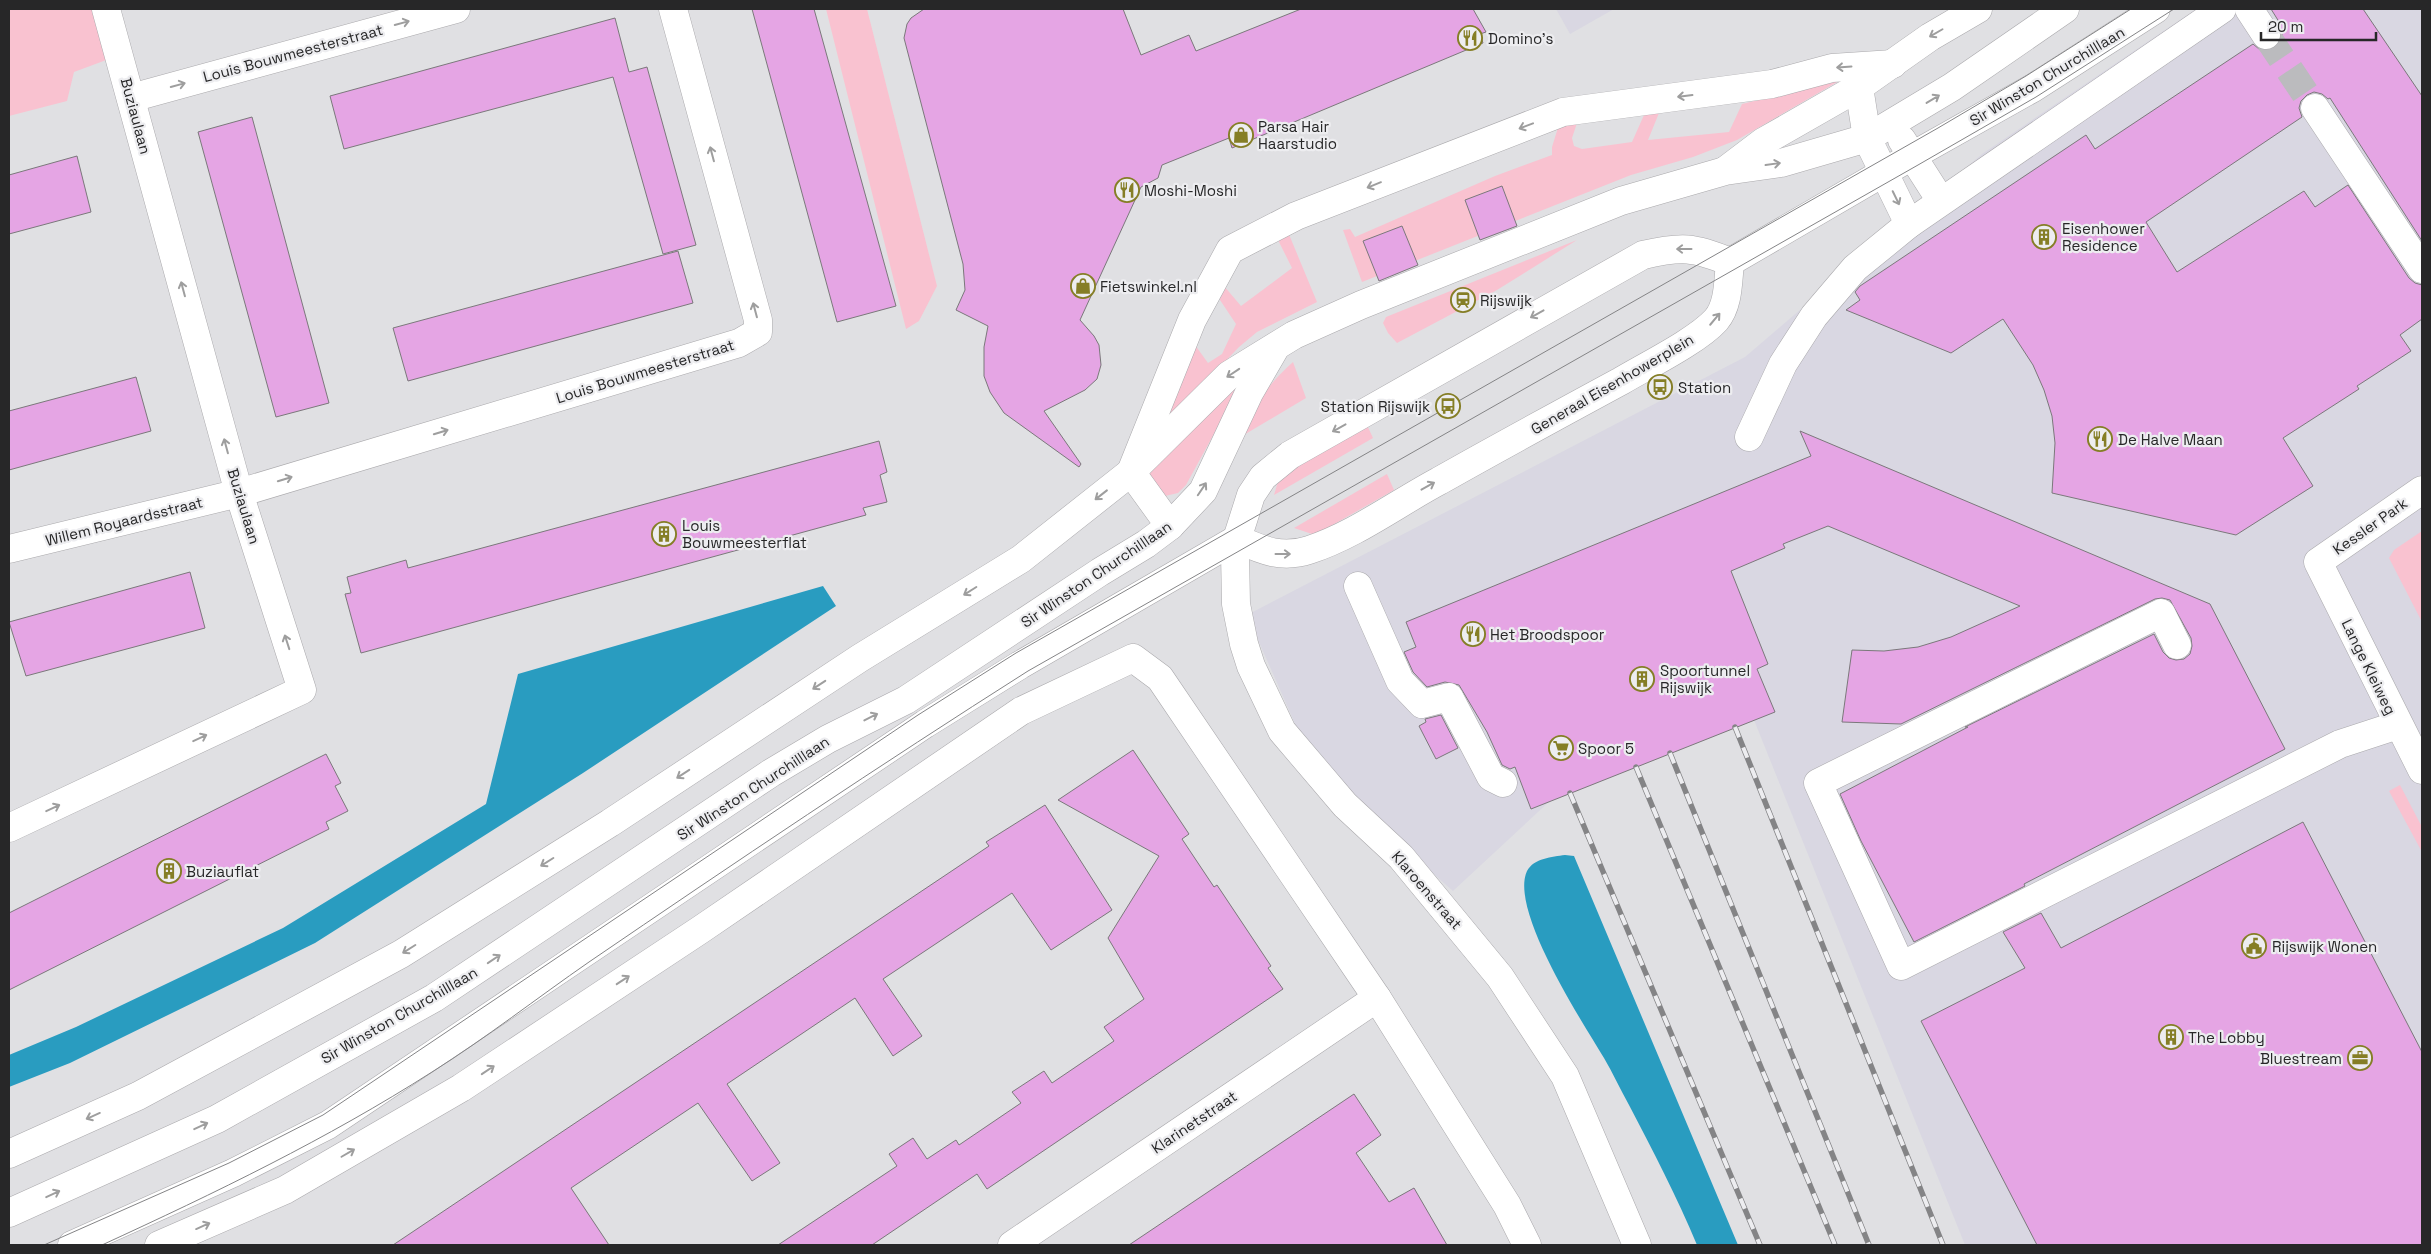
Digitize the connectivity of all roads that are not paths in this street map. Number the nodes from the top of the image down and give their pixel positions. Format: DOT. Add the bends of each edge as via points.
graph roads {
  1 [pos="106,9"];
  2 [pos="673,9"];
  3 [pos="1978,9"];
  4 [pos="2065,9"];
  5 [pos="2156,9"];
  6 [pos="2222,9"];
  7 [pos="2249,9"];
  8 [pos="444,10"];
  9 [pos="2266,35"];
  10 [pos="1893,64"];
  11 [pos="1859,87"];
  12 [pos="130,98"];
  13 [pos="2314,108"];
  14 [pos="1891,124"];
  15 [pos="1867,138"];
  16 [pos="1912,156"];
  17 [pos="1725,170"];
  18 [pos="1883,173"];
  19 [pos="1941,201"];
  20 [pos="1908,224"];
  21 [pos="1730,262"];
  22 [pos="2422,269"];
  23 [pos="1274,348"];
  24 [pos="1749,437"];
  25 [pos="1131,472"];
  26 [pos="2422,490"];
  27 [pos="239,493"];
  28 [pos="1170,526"];
  29 [pos="1237,539"];
  30 [pos="9,549"];
  31 [pos="2318,562"];
  32 [pos="1358,586"];
  33 [pos="2177,645"];
  34 [pos="2398,725"];
  35 [pos="2422,770"];
  36 [pos="1503,782"];
  37 [pos="9,828"];
  38 [pos="1377,998"];
  39 [pos="9,1154"];
  40 [pos="9,1214"];
  41 [pos="72,1245"];
  42 [pos="158,1245"];
  43 [pos="1012,1245"];
  44 [pos="1527,1245"];
  45 [pos="1637,1245"];
  1 -- 12 [label="street, Buziaulaan"];
  27 -- 2 [label="street, Louis Bouwmeesterstraat, one-way" via="740,343 758,332 758,320"];
  3 -- 10 [label="street, one-way" via="1930,36"];
  14 -- 4 [label="street, one-way" via="1952,87"];
  5 -- 16 [label="street, Sir Winston Churchilllaan" via="2033,88"];
  6 -- 19 [label="street"];
  7 -- 9 [label="street"];
  12 -- 8 [label="street, Louis Bouwmeesterstraat, one-way"];
  10 -- 11 [label="street"];
  10 -- 25 [label="street, one-way" via="1832,68 1772,84 1563,112 1296,216 1230,250 1192,320"];
  11 -- 14 [label="street"];
  11 -- 15 [label="street"];
  11 -- 17 [label="street" via="1763,142"];
  27 -- 12 [label="street, Buziaulaan, one-way"];
  13 -- 22 [label="street"];
  14 -- 15 [label="street"];
  14 -- 16 [label="street"];
  17 -- 15 [label="street, one-way" via="1781,163"];
  15 -- 18 [label="street"];
  16 -- 18 [label="street, Sir Winston Churchilllaan"];
  16 -- 19 [label="street"];
  17 -- 23 [label="street" via="1621,201 1360,306 1294,335"];
  18 -- 20 [label="street, one-way"];
  18 -- 21 [label="street, Sir Winston Churchilllaan"];
  19 -- 20 [label="street"];
  20 -- 24 [label="street" via="1855,268 1814,316 1783,364"];
  21 -- 29 [label="street, one-way" via="1689,248 1643,256 1442,368 1290,455 1263,477 1251,495"];
  29 -- 21 [label="street, Generaal Eisenhowerplein, one-way" via="1266,552 1282,555 1308,550 1352,531 1647,366 1717,319 1724,305"];
  23 -- 25 [label="street, one-way" via="1229,375"];
  28 -- 23 [label="street, Sir Winston Churchilllaan, one-way" via="1203,490"];
  25 -- 28 [label="street"];
  25 -- 39 [label="street, one-way" via="1021,559 860,658 401,954 138,1096"];
  26 -- 31 [label="street, Kessler Park"];
  27 -- 30 [label="street, Willem Royaardsstraat"];
  37 -- 27 [label="street, Buziaulaan, one-way" via="302,690"];
  40 -- 28 [label="street, Sir Winston Churchilllaan, one-way" via="217,1119 434,998 771,774 828,739 906,700"];
  29 -- 41 [label="street" via="924,724 328,1125 234,1173"];
  29 -- 45 [label="street, Klaroenstraat" via="1234,553 1236,604 1244,644 1282,731 1345,805 1400,857 1500,977 1565,1076"];
  31 -- 34 [label="street, Lange Kleiweg"];
  32 -- 36 [label="street" via="1400,681 1422,704 1449,697 1491,777"];
  33 -- 34 [label="street" via="2161,613 1818,782 1901,966 2340,744"];
  34 -- 35 [label="street, Lange Kleiweg"];
  42 -- 38 [label="street, one-way" via="285,1190 461,1088 1021,711 1133,658 1160,678"];
  38 -- 43 [label="street, Klarinetstraat"];
  38 -- 44 [label="street" via="1507,1205"];
}
